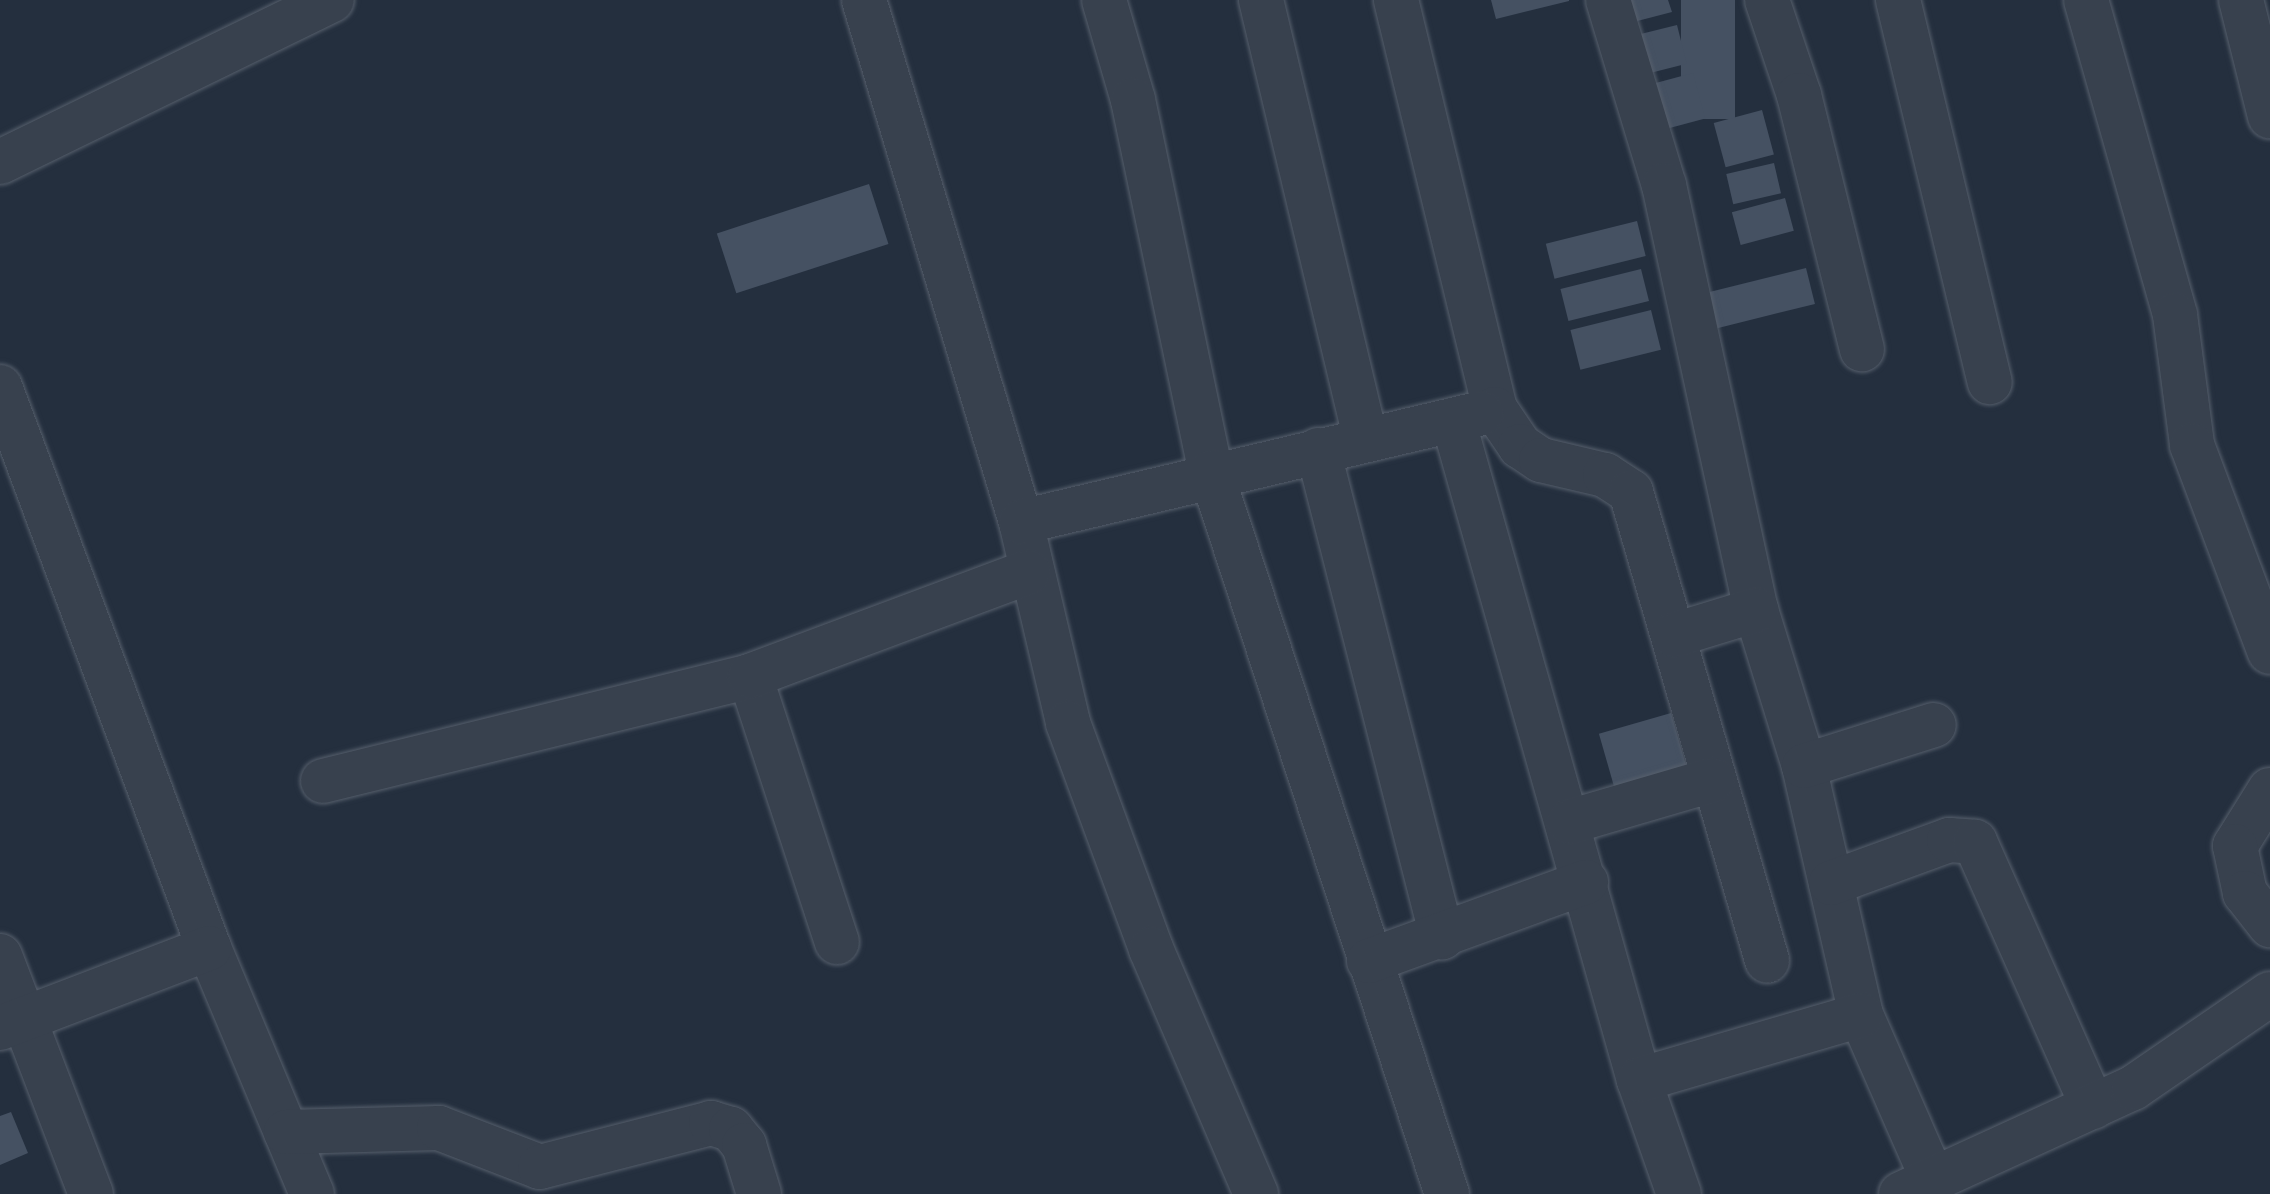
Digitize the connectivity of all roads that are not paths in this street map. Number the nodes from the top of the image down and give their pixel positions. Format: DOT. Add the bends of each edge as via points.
graph roads {
  1 [pos="332,0"];
  2 [pos="864,0"];
  3 [pos="1104,0"];
  4 [pos="1261,0"];
  5 [pos="1396,0"];
  6 [pos="1608,0"];
  7 [pos="1767,0"];
  8 [pos="1898,0"];
  9 [pos="2086,0"];
  10 [pos="2241,0"];
  11 [pos="2270,114"];
  12 [pos="0,162"];
  13 [pos="1862,349"];
  14 [pos="1990,382"];
  15 [pos="0,387"];
  16 [pos="1495,409"];
  17 [pos="1453,420"];
  18 [pos="1366,440"];
  19 [pos="1318,450"];
  20 [pos="1211,472"];
  21 [pos="1021,522"];
  22 [pos="1028,572"];
  23 [pos="1756,610"];
  24 [pos="1674,635"];
  25 [pos="2270,652"];
  26 [pos="750,676"];
  27 [pos="1934,725"];
  28 [pos="1804,766"];
  29 [pos="1713,780"];
  30 [pos="323,781"];
  31 [pos="2270,790"];
  32 [pos="1569,822"];
  33 [pos="1586,882"];
  34 [pos="1831,883"];
  35 [pos="2270,925"];
  36 [pos="1442,937"];
  37 [pos="837,942"];
  38 [pos="209,948"];
  39 [pos="0,956"];
  40 [pos="1369,961"];
  41 [pos="1767,961"];
  42 [pos="2270,994"];
  43 [pos="1861,1015"];
  44 [pos="12,1024"];
  45 [pos="1639,1080"];
  46 [pos="2093,1107"];
  47 [pos="286,1132"];
  48 [pos="1918,1188"];
  49 [pos="91,1194"];
  50 [pos="312,1194"];
  51 [pos="759,1194"];
  52 [pos="1256,1194"];
  53 [pos="1447,1194"];
  54 [pos="1679,1194"];
  1 -- 12 [label="street"];
  2 -- 21 [label="street"];
  3 -- 20 [label="street" via="1133,100"];
  4 -- 18 [label="street"];
  5 -- 16 [label="street"];
  6 -- 23 [label="street" via="1668,199"];
  7 -- 13 [label="street" via="1799,95"];
  8 -- 14 [label="street"];
  9 -- 25 [label="street" via="2175,315 2192,445"];
  10 -- 11 [label="street"];
  15 -- 38 [label="street"];
  16 -- 17 [label="street"];
  16 -- 24 [label="street" via="1520,446 1541,460 1605,475 1631,492"];
  17 -- 18 [label="street"];
  17 -- 32 [label="street"];
  18 -- 19 [label="street"];
  19 -- 20 [label="street"];
  19 -- 36 [label="street"];
  20 -- 21 [label="street"];
  20 -- 40 [label="street" via="1310,759"];
  21 -- 22 [label="street"];
  22 -- 26 [label="street"];
  22 -- 52 [label="street" via="1068,723 1151,949"];
  23 -- 24 [label="street"];
  23 -- 28 [label="street"];
  24 -- 29 [label="street"];
  26 -- 30 [label="street"];
  26 -- 37 [label="street"];
  27 -- 28 [label="street"];
  28 -- 34 [label="street"];
  29 -- 32 [label="street"];
  29 -- 41 [label="street"];
  31 -- 35 [label="street" via="2235,846 2245,893"];
  32 -- 33 [label="street"];
  33 -- 36 [label="street"];
  33 -- 45 [label="street"];
  34 -- 43 [label="street"];
  34 -- 46 [label="street" via="1949,840 1975,842"];
  36 -- 40 [label="street"];
  38 -- 44 [label="street"];
  38 -- 47 [label="street"];
  39 -- 44 [label="street"];
  40 -- 53 [label="street"];
  42 -- 46 [label="street"];
  43 -- 45 [label="street"];
  43 -- 48 [label="street"];
  44 -- 49 [label="street"];
  45 -- 54 [label="street"];
  46 -- 48 [label="street"];
  47 -- 50 [label="street"];
  47 -- 51 [label="street" via="439,1128 540,1167 711,1123 731,1129 744,1145"];
}
